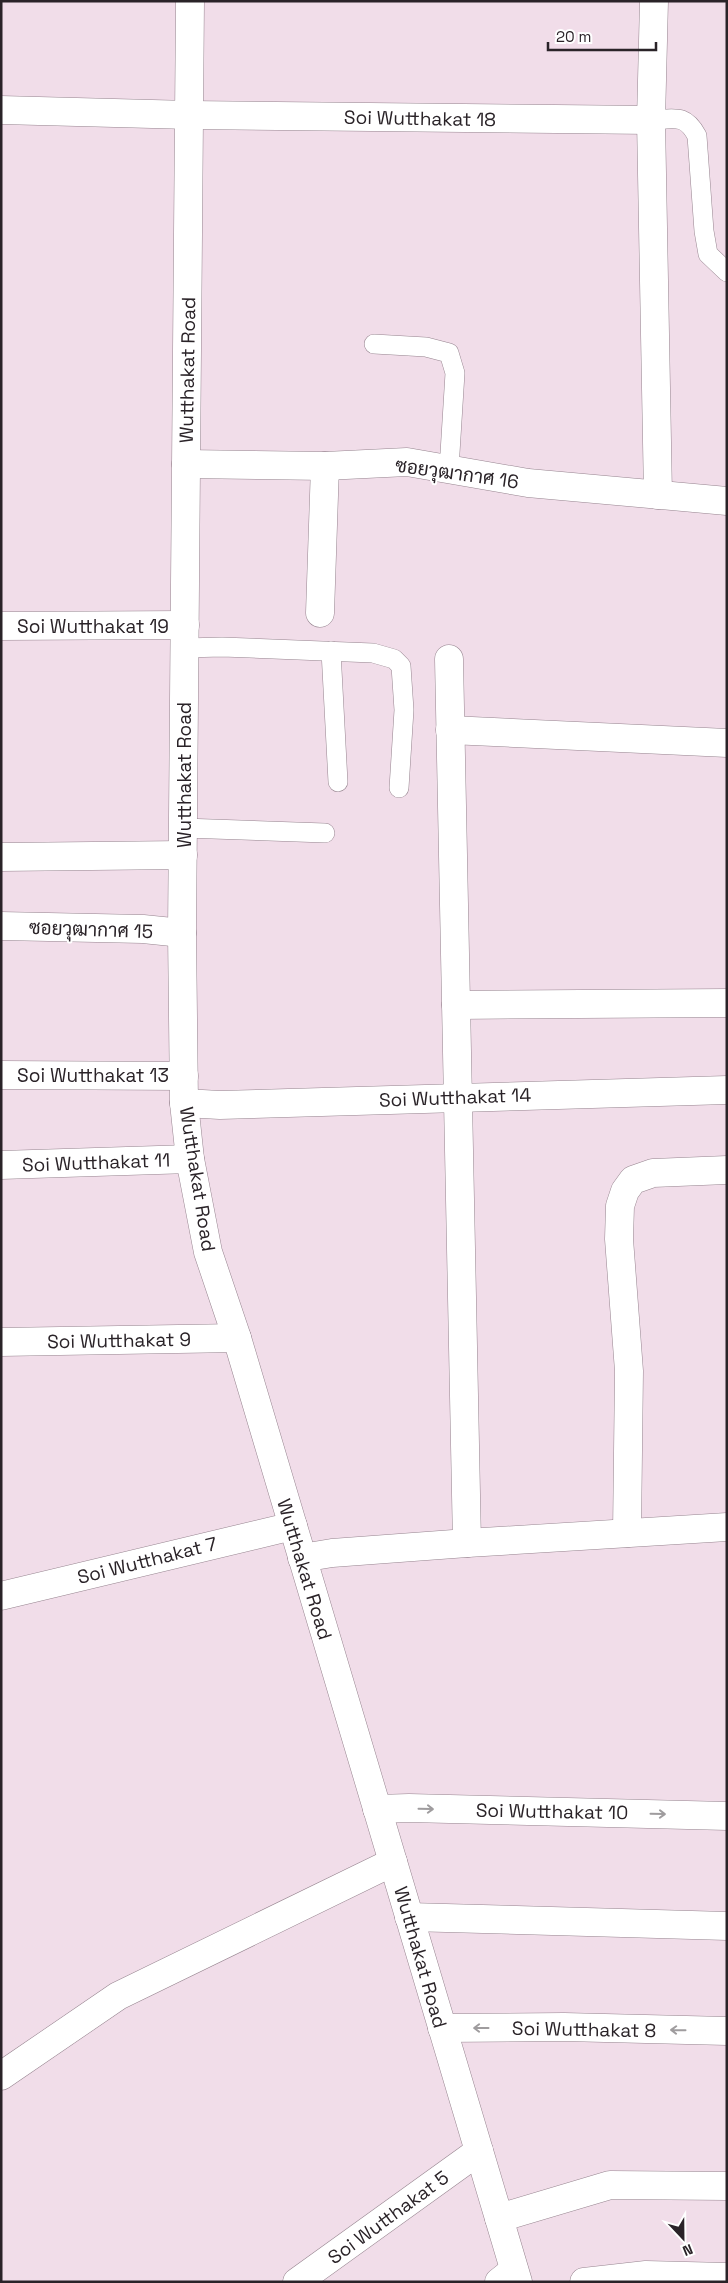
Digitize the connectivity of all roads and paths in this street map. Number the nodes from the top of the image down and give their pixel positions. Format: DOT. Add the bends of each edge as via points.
graph roads {
  1 [pos="190,1"];
  2 [pos="654,1"];
  3 [pos="1,110"];
  4 [pos="190,115"];
  5 [pos="651,120"];
  6 [pos="727,272"];
  7 [pos="374,344"];
  8 [pos="186,464"];
  9 [pos="326,466"];
  10 [pos="449,469"];
  11 [pos="658,495"];
  12 [pos="727,501"];
  13 [pos="320,613"];
  14 [pos="1,626"];
  15 [pos="185,637"];
  16 [pos="330,651"];
  17 [pos="448,659"];
  18 [pos="450,730"];
  19 [pos="727,743"];
  20 [pos="338,782"];
  21 [pos="399,788"];
  22 [pos="183,828"];
  23 [pos="325,833"];
  24 [pos="183,854"];
  25 [pos="1,857"];
  26 [pos="1,926"];
  27 [pos="182,933"];
  28 [pos="727,1003"];
  29 [pos="456,1005"];
  30 [pos="1,1074"];
  31 [pos="184,1076"];
  32 [pos="727,1090"];
  33 [pos="459,1097"];
  34 [pos="184,1103"];
  35 [pos="190,1159"];
  36 [pos="1,1165"];
  37 [pos="727,1170"];
  38 [pos="237,1338"];
  39 [pos="1,1342"];
  40 [pos="293,1526"];
  41 [pos="727,1527"];
  42 [pos="627,1533"];
  43 [pos="467,1543"];
  44 [pos="302,1558"];
  45 [pos="1,1596"];
  46 [pos="377,1809"];
  47 [pos="727,1816"];
  48 [pos="393,1862"];
  49 [pos="409,1917"];
  50 [pos="727,1926"];
  51 [pos="442,2028"];
  52 [pos="727,2031"];
  53 [pos="1,2076"];
  54 [pos="479,2151"];
  55 [pos="727,2186"];
  56 [pos="499,2218"];
  57 [pos="727,2277"];
  58 [pos="510,2278"];
  59 [pos="647,2278"];
  60 [pos="298,2282"];
  61 [pos="584,2282"];
  1 -- 4 [label="street, Wutthakat Road"];
  2 -- 5 [label="street"];
  3 -- 4 [label="street, Soi Wutthakat 18"];
  4 -- 5 [label="street, Soi Wutthakat 18"];
  4 -- 8 [label="street, Wutthakat Road"];
  5 -- 6 [label="lane" via="681,119 691,125 697,136 708,254"];
  5 -- 11 [label="street"];
  7 -- 10 [label="lane" via="426,347 448,354 455,372"];
  8 -- 9 [label="street, ซอยวุฒากาศ 16"];
  8 -- 15 [label="street, Wutthakat Road"];
  9 -- 10 [label="street, ซอยวุฒากาศ 16" via="407,462"];
  9 -- 13 [label="street"];
  10 -- 11 [label="street, ซอยวุฒากาศ 16" via="528,483"];
  11 -- 12 [label="street, ซอยวุฒากาศ 16"];
  14 -- 15 [label="street, Soi Wutthakat 19"];
  15 -- 16 [label="lane" via="222,647"];
  15 -- 22 [label="street, Wutthakat Road"];
  16 -- 20 [label="lane"];
  16 -- 21 [label="lane" via="374,652 394,659 401,666 404,710"];
  17 -- 18 [label="street"];
  18 -- 19 [label="street"];
  18 -- 29 [label="street"];
  22 -- 23 [label="lane"];
  22 -- 24 [label="street, Wutthakat Road"];
  24 -- 25 [label="street"];
  24 -- 27 [label="street, Wutthakat Road"];
  26 -- 27 [label="street, ซอยวุฒากาศ 15"];
  27 -- 31 [label="street, Wutthakat Road"];
  28 -- 29 [label="street"];
  29 -- 33 [label="street"];
  30 -- 31 [label="street, Soi Wutthakat 13"];
  31 -- 34 [label="street, Wutthakat Road"];
  32 -- 33 [label="street, Soi Wutthakat 14"];
  33 -- 34 [label="street, Soi Wutthakat 14"];
  33 -- 43 [label="street"];
  34 -- 35 [label="street, Wutthakat Road"];
  35 -- 36 [label="street, Soi Wutthakat 11"];
  35 -- 38 [label="street, Wutthakat Road" via="208,1252"];
  37 -- 42 [label="street" via="653,1172 633,1180 620,1206 619,1239 629,1370"];
  38 -- 39 [label="street, Soi Wutthakat 9"];
  38 -- 40 [label="street, Wutthakat Road"];
  40 -- 44 [label="street, Wutthakat Road"];
  40 -- 45 [label="street, Soi Wutthakat 7"];
  41 -- 42 [label="street"];
  42 -- 43 [label="street"];
  43 -- 44 [label="street"];
  44 -- 46 [label="street, Wutthakat Road"];
  46 -- 47 [label="street, Soi Wutthakat 10, one-way"];
  46 -- 48 [label="street, Wutthakat Road"];
  48 -- 49 [label="street, Wutthakat Road"];
  48 -- 53 [label="street" via="118,1996"];
  49 -- 50 [label="street"];
  49 -- 51 [label="street, Wutthakat Road"];
  52 -- 51 [label="street, Soi Wutthakat 8, one-way"];
  51 -- 54 [label="street, Wutthakat Road"];
  54 -- 56 [label="street, Wutthakat Road"];
  54 -- 60 [label="street, Soi Wutthakat 5"];
  55 -- 56 [label="street" via="610,2185"];
  56 -- 58 [label="street, Wutthakat Road"];
  57 -- 59 [label="street"];
  59 -- 61 [label="street"];
}
